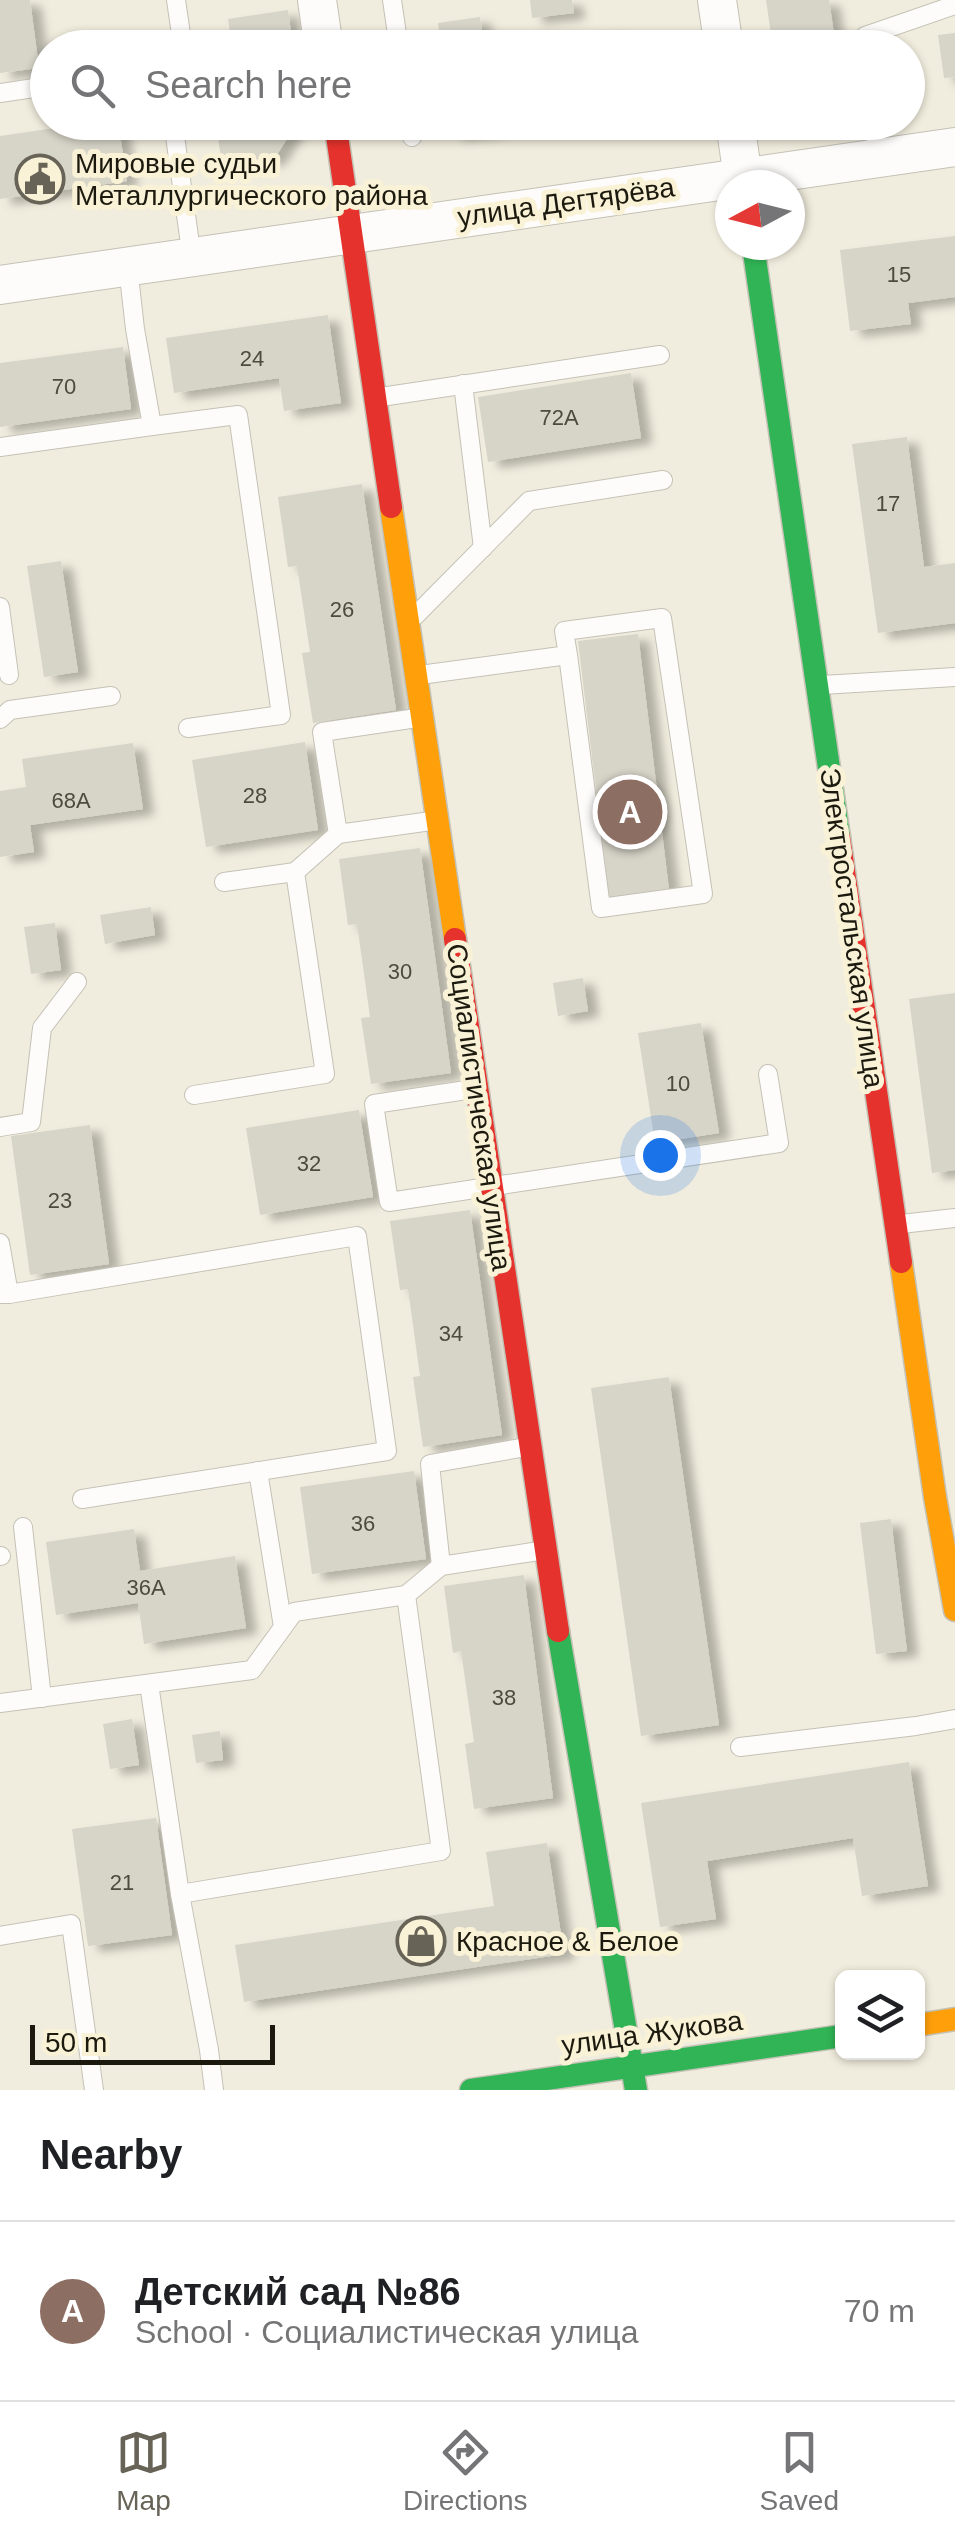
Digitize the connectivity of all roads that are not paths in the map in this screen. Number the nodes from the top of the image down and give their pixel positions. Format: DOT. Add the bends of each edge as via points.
graph roads {
  1 [pos="176,0"];
  2 [pos="317,0"];
  3 [pos="392,0"];
  4 [pos="717,0"];
  5 [pos="955,5"];
  6 [pos="180,30"];
  7 [pos="321,30"];
  8 [pos="396,30"];
  9 [pos="721,30"];
  10 [pos="882,30"];
  11 [pos="30,89"];
  12 [pos="0,94"];
  13 [pos="176,140"];
  14 [pos="338,140"];
  15 [pos="737,140"];
  16 [pos="876,140"];
  17 [pos="955,147"];
  18 [pos="741,170"];
  19 [pos="781,170"];
  20 [pos="715,186"];
  21 [pos="351,234"];
  22 [pos="192,258"];
  23 [pos="754,260"];
  24 [pos="128,267"];
  25 [pos="0,285"];
  26 [pos="660,356"];
  27 [pos="463,384"];
  28 [pos="375,397"];
  29 [pos="152,426"];
  30 [pos="0,447"];
  31 [pos="662,480"];
  32 [pos="483,548"];
  33 [pos="0,607"];
  34 [pos="408,623"];
  35 [pos="568,655"];
  36 [pos="9,676"];
  37 [pos="416,676"];
  38 [pos="955,677"];
  39 [pos="816,685"];
  40 [pos="111,696"];
  41 [pos="422,717"];
  42 [pos="0,719"];
  43 [pos="188,728"];
  44 [pos="437,820"];
  45 [pos="338,834"];
  46 [pos="295,872"];
  47 [pos="224,882"];
  48 [pos="77,982"];
  49 [pos="768,1074"];
  50 [pos="476,1088"];
  51 [pos="194,1094"];
  52 [pos="0,1127"];
  53 [pos="491,1186"];
  54 [pos="955,1218"];
  55 [pos="896,1225"];
  56 [pos="0,1243"];
  57 [pos="4,1294"];
  58 [pos="529,1446"];
  59 [pos="258,1471"];
  60 [pos="945,1496"];
  61 [pos="82,1499"];
  62 [pos="23,1526"];
  63 [pos="544,1550"];
  64 [pos="442,1566"];
  65 [pos="406,1595"];
  66 [pos="955,1610"];
  67 [pos="284,1627"];
  68 [pos="149,1684"];
  69 [pos="42,1698"];
  70 [pos="0,1704"];
  71 [pos="955,1718"];
  72 [pos="740,1747"];
  73 [pos="180,1894"];
  74 [pos="0,1936"];
  75 [pos="955,2019"];
  76 [pos="925,2024"];
  77 [pos="835,2037"];
  78 [pos="633,2066"];
  79 [pos="94,2090"];
  80 [pos="214,2090"];
  81 [pos="471,2090"];
  82 [pos="636,2090"];
  1 -- 6 [label="lane"];
  2 -- 7 [label="street"];
  3 -- 8 [label="lane"];
  4 -- 9 [label="street"];
  5 -- 10 [label="lane"];
  11 -- 12 [label="lane"];
  13 -- 22 [label="lane"];
  14 -- 21 [label="street, Социалистическая улица"];
  15 -- 18 [label="street"];
  16 -- 17 [label="street, улица Дегтярёва"];
  16 -- 19 [label="street, улица Дегтярёва"];
  20 -- 21 [label="street, улица Дегтярёва"];
  21 -- 22 [label="street, улица Дегтярёва"];
  21 -- 28 [label="street, Социалистическая улица"];
  22 -- 24 [label="street, улица Дегтярёва"];
  23 -- 39 [label="street, Электростальская улица"];
  24 -- 25 [label="street, улица Дегтярёва"];
  24 -- 29 [label="lane"];
  26 -- 27 [label="lane"];
  27 -- 28 [label="lane"];
  27 -- 32 [label="lane"];
  28 -- 34 [label="street, Социалистическая улица"];
  29 -- 30 [label="lane"];
  29 -- 43 [label="lane" via="238,415 280,715"];
  31 -- 32 [label="lane" via="529,501"];
  32 -- 34 [label="lane"];
  33 -- 36 [label="lane"];
  34 -- 37 [label="street, Социалистическая улица"];
  35 -- 35 [label="lane" via="564,631 662,618 702,894 600,908"];
  35 -- 37 [label="lane"];
  37 -- 41 [label="street, Социалистическая улица"];
  38 -- 39 [label="lane"];
  39 -- 55 [label="street, Электростальская улица"];
  40 -- 42 [label="lane" via="10,710"];
  41 -- 44 [label="street, Социалистическая улица"];
  41 -- 45 [label="lane" via="322,732"];
  44 -- 45 [label="lane"];
  44 -- 50 [label="street, Социалистическая улица"];
  45 -- 46 [label="lane"];
  46 -- 47 [label="lane"];
  46 -- 51 [label="lane" via="324,1074"];
  48 -- 52 [label="lane" via="42,1028 31,1122"];
  49 -- 53 [label="lane" via="778,1143"];
  50 -- 53 [label="street, Социалистическая улица"];
  50 -- 53 [label="lane" via="374,1104 388,1202"];
  53 -- 58 [label="street, Социалистическая улица"];
  54 -- 55 [label="lane"];
  55 -- 60 [label="street, Электростальская улица"];
  56 -- 57 [label="lane"];
  57 -- 59 [label="lane" via="357,1236 387,1450"];
  58 -- 63 [label="street, Социалистическая улица"];
  58 -- 64 [label="lane" via="430,1464"];
  59 -- 61 [label="lane"];
  59 -- 67 [label="lane"];
  60 -- 66 [label="street, Электростальская улица"];
  62 -- 69 [label="lane"];
  63 -- 64 [label="lane"];
  63 -- 78 [label="street, Социалистическая улица"];
  64 -- 65 [label="lane"];
  65 -- 67 [label="lane" via="294,1612"];
  65 -- 73 [label="lane" via="441,1851"];
  67 -- 68 [label="lane" via="252,1670"];
  68 -- 69 [label="lane"];
  68 -- 73 [label="lane"];
  69 -- 70 [label="lane"];
  71 -- 72 [label="lane"];
  73 -- 80 [label="lane"];
  74 -- 79 [label="lane" via="71,1924"];
  75 -- 76 [label="street"];
  77 -- 78 [label="street, улица Жукова"];
  78 -- 81 [label="street, улица Жукова"];
  78 -- 82 [label="street, Социалистическая улица"];
}
